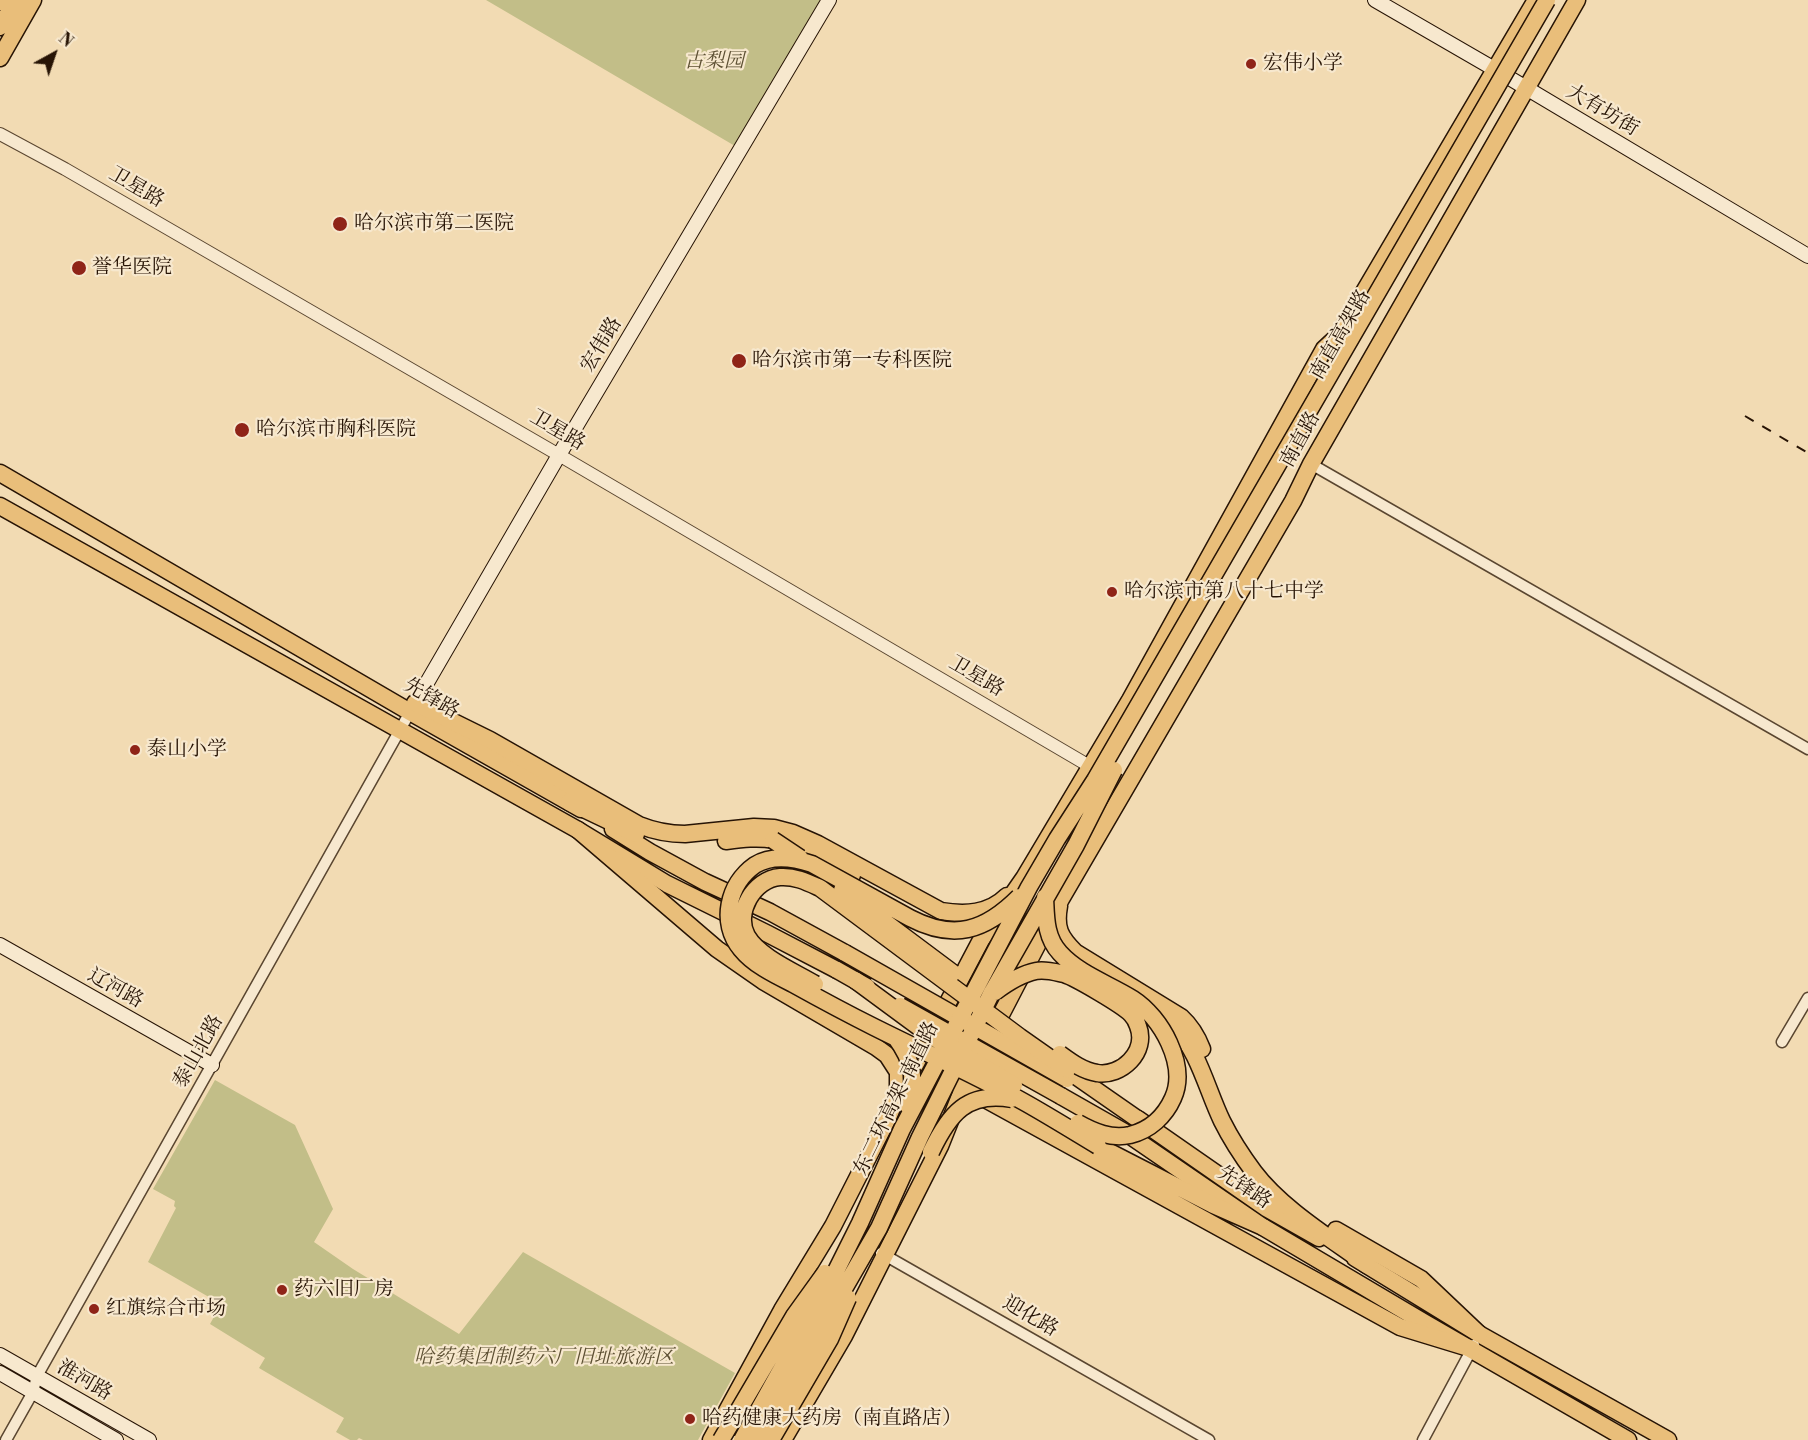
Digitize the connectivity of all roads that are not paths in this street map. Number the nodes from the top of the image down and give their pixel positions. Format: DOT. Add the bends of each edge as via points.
graph roads {
  1 [pos="16,0"];
  2 [pos="33,0"];
  3 [pos="829,0"];
  4 [pos="1375,0"];
  5 [pos="1536,0"];
  6 [pos="1547,0"];
  7 [pos="1559,0"];
  8 [pos="1577,0"];
  9 [pos="0,27"];
  10 [pos="0,58"];
  11 [pos="1496,70"];
  12 [pos="1527,88"];
  13 [pos="0,135"];
  14 [pos="1808,256"];
  15 [pos="1324,349"];
  16 [pos="559,455"];
  17 [pos="1311,464"];
  18 [pos="0,473"];
  19 [pos="1293,501"];
  20 [pos="0,506"];
  21 [pos="413,707"];
  22 [pos="400,731"];
  23 [pos="1808,749"];
  24 [pos="1097,778"];
  25 [pos="570,802"];
  26 [pos="578,830"];
  27 [pos="1058,839"];
  28 [pos="773,840"];
  29 [pos="1076,845"];
  30 [pos="1027,883"];
  31 [pos="1053,898"];
  32 [pos="968,928"];
  33 [pos="0,945"];
  34 [pos="0,952"];
  35 [pos="855,980"];
  36 [pos="991,994"];
  37 [pos="1808,999"];
  38 [pos="1136,1000"];
  39 [pos="1782,1042"];
  40 [pos="915,1065"];
  41 [pos="211,1068"];
  42 [pos="898,1072"];
  43 [pos="1067,1074"];
  44 [pos="964,1086"];
  45 [pos="1017,1106"];
  46 [pos="902,1130"];
  47 [pos="936,1149"];
  48 [pos="1254,1171"];
  49 [pos="1272,1192"];
  50 [pos="860,1223"];
  51 [pos="833,1226"];
  52 [pos="1263,1227"];
  53 [pos="879,1228"];
  54 [pos="887,1249"];
  55 [pos="1367,1265"];
  56 [pos="1476,1342"];
  57 [pos="0,1355"];
  58 [pos="0,1373"];
  59 [pos="37,1376"];
  60 [pos="33,1392"];
  61 [pos="6,1440"];
  62 [pos="116,1440"];
  63 [pos="149,1440"];
  64 [pos="711,1440"];
  65 [pos="721,1440"];
  66 [pos="742,1440"];
  67 [pos="757,1440"];
  68 [pos="771,1440"];
  69 [pos="783,1440"];
  70 [pos="1209,1440"];
  71 [pos="1423,1440"];
  72 [pos="1628,1440"];
  73 [pos="1668,1440"];
  1 -- 9 [label="main road"];
  2 -- 10 [label="main road"];
  3 -- 16 [label="main road, 宏伟路"];
  4 -- 11 [label="main road, 大有坊街"];
  5 -- 11 [label="main road, 南直路"];
  6 -- 24 [label="main road, 南直高架路, bridge"];
  7 -- 24 [label="main road, 南直高架路, bridge"];
  8 -- 12 [label="main road, 南直路"];
  11 -- 12 [label="main road, 大有坊街"];
  11 -- 15 [label="main road, 南直路" via="1338,336"];
  12 -- 14 [label="main road, 大有坊街"];
  12 -- 17 [label="main road, 南直路"];
  13 -- 16 [label="street, 卫星路"];
  15 -- 24 [label="main road, 南直路" via="1130,700"];
  15 -- 27 [label="main road, bridge" via="1321,368 1071,804"];
  16 -- 21 [label="main road, 宏伟路"];
  16 -- 24 [label="street, 卫星路"];
  17 -- 19 [label="main road, 南直路"];
  17 -- 23 [label="street"];
  18 -- 21 [label="main road, 先锋路"];
  19 -- 29 [label="main road, bridge" via="1274,519 1116,790"];
  19 -- 31 [label="main road, 南直路"];
  20 -- 22 [label="main road"];
  21 -- 22 [label="street, 泰山北路"];
  21 -- 25 [label="main road, 先锋路"];
  21 -- 30 [label="main road" via="490,740 651,829 675,834 754,827 793,832 941,911 958,914 990,907"];
  22 -- 26 [label="main road"];
  22 -- 41 [label="street, 泰山北路"];
  24 -- 27 [label="main road, 东二环高架-南直路, bridge"];
  24 -- 29 [label="main road, 东二环高架-南直路, bridge"];
  24 -- 30 [label="main road, 南直路"];
  25 -- 28 [label="main road" via="661,843"];
  25 -- 43 [label="main road, 先锋路, bridge" via="650,852 770,912"];
  26 -- 35 [label="main road, 先锋路, bridge" via="667,884"];
  26 -- 42 [label="main road" via="717,950 763,981 861,1036 887,1055"];
  27 -- 30 [label="main road, 东二环高架-南直路, bridge"];
  28 -- 32 [label="main road, bridge" via="799,847 924,913"];
  28 -- 36 [label="main road, bridge" via="1073,1063 1105,1074 1128,1063 1138,1049 1140,1029 1132,1015 1066,975 1036,971"];
  29 -- 31 [label="main road, 东二环高架-南直路, bridge"];
  30 -- 31 [label="street"];
  30 -- 32 [label="main road, bridge" via="992,920"];
  30 -- 40 [label="main road" via="981,940"];
  30 -- 46 [label="main road, 东二环高架-南直路, bridge"];
  31 -- 36 [label="main road, 东二环高架-南直路, bridge"];
  31 -- 38 [label="main road, bridge" via="1050,938 1061,954"];
  31 -- 44 [label="main road"];
  31 -- 48 [label="main road" via="1058,927 1075,952 1188,1024"];
  32 -- 45 [label="main road, bridge" via="939,930 924,925 812,864 783,857 756,865 744,876 735,887 728,912 741,950 767,970"];
  33 -- 41 [label="main road, 辽河路"];
  34 -- 41 [label="main road, 辽河路"];
  35 -- 38 [label="main road, bridge" via="931,1036 1090,1130 1109,1136 1128,1136 1157,1122 1176,1092 1179,1076 1173,1050"];
  35 -- 52 [label="main road, 先锋路, bridge" via="1126,1133"];
  36 -- 53 [label="main road, 东二环高架-南直路, bridge"];
  37 -- 39 [label="street"];
  38 -- 48 [label="main road, bridge" via="1175,1026 1185,1040 1222,1121"];
  40 -- 42 [label="main road"];
  40 -- 44 [label="main road"];
  41 -- 59 [label="street, 泰山北路"];
  42 -- 51 [label="main road" via="898,1094"];
  43 -- 46 [label="main road, bridge" via="820,888 800,878 766,881 758,886 745,907 744,928 748,937 766,956 892,1032 911,1068 913,1090"];
  43 -- 55 [label="main road, 先锋路" via="1266,1208"];
  44 -- 45 [label="main road"];
  44 -- 47 [label="main road"];
  45 -- 47 [label="main road, bridge" via="999,1097 968,1104 941,1131"];
  45 -- 52 [label="main road, bridge"];
  45 -- 56 [label="main road" via="1400,1327"];
  46 -- 50 [label="main road, 东二环高架-南直路, bridge"];
  47 -- 54 [label="main road" via="906,1203"];
  48 -- 49 [label="main road"];
  49 -- 55 [label="main road"];
  49 -- 56 [label="main road" via="1421,1280"];
  50 -- 65 [label="main road, bridge" via="794,1316"];
  50 -- 66 [label="main road, 东二环高架-南直路, bridge"];
  51 -- 54 [label="street, 迎化路"];
  51 -- 64 [label="main road"];
  52 -- 56 [label="main road, 先锋路" via="1425,1323"];
  53 -- 67 [label="main road, 东二环高架-南直路, bridge"];
  53 -- 68 [label="main road, bridge" via="830,1339"];
  54 -- 69 [label="main road" via="844,1336"];
  54 -- 70 [label="street, 迎化路"];
  55 -- 56 [label="main road, 先锋路"];
  56 -- 71 [label="street"];
  56 -- 72 [label="main road, 先锋路"];
  56 -- 73 [label="main road, 先锋路"];
  57 -- 59 [label="main road, 淮河路"];
  58 -- 60 [label="main road, 淮河路"];
  59 -- 60 [label="street, 泰山北路"];
  59 -- 63 [label="main road, 淮河路"];
  60 -- 61 [label="street, 泰山北路"];
  60 -- 62 [label="main road, 淮河路"];
}
